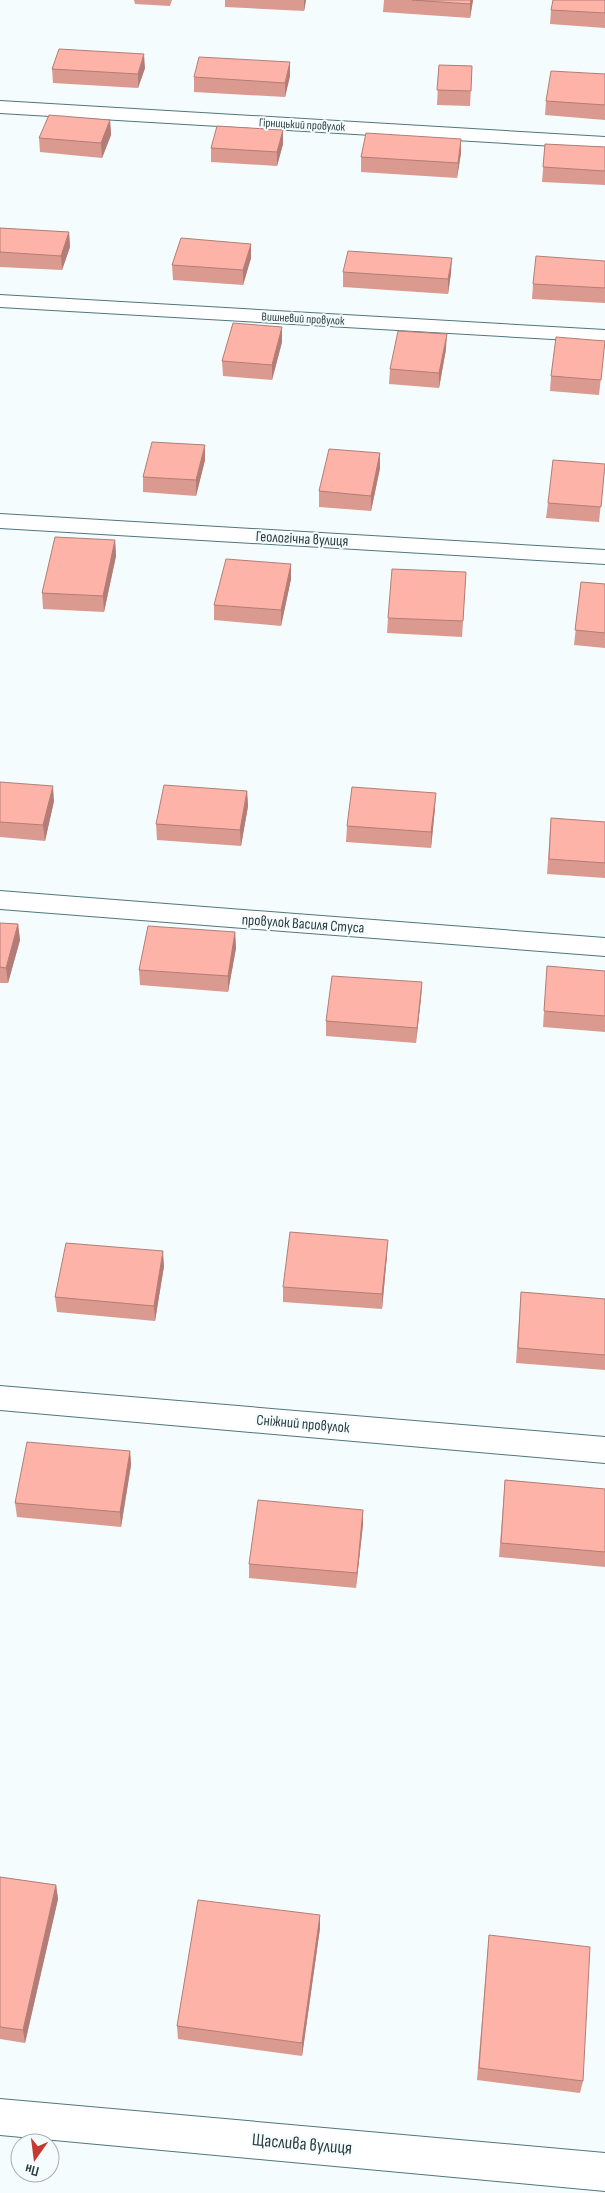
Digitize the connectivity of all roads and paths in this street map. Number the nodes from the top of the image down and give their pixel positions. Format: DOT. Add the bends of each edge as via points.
graph roads {
  1 [pos="0,107"];
  2 [pos="605,143"];
  3 [pos="0,301"];
  4 [pos="605,336"];
  5 [pos="0,521"];
  6 [pos="605,557"];
  7 [pos="0,900"];
  8 [pos="605,946"];
  9 [pos="0,1398"];
  10 [pos="605,1450"];
  11 [pos="0,2117"];
  12 [pos="605,2172"];
  1 -- 2 [label="street, Гірницький провулок"];
  3 -- 4 [label="street, Вишневий провулок"];
  5 -- 6 [label="street, Геологічна вулиця"];
  7 -- 8 [label="street, провулок Василя Стуса"];
  9 -- 10 [label="street, Сніжний провулок"];
  11 -- 12 [label="street, Щаслива вулиця"];
}
